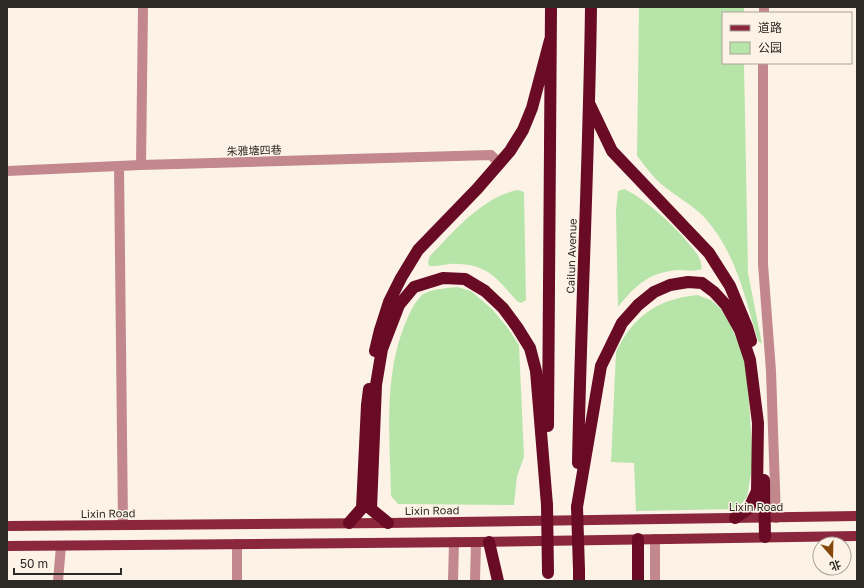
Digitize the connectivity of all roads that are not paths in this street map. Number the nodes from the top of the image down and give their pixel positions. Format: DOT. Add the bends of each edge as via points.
graph roads {
  1 [pos="143,7"];
  2 [pos="551,7"];
  3 [pos="591,7"];
  4 [pos="550,40"];
  5 [pos="763,64"];
  6 [pos="590,104"];
  7 [pos="499,163"];
  8 [pos="119,166"];
  9 [pos="141,166"];
  10 [pos="7,171"];
  11 [pos="548,505"];
  12 [pos="577,506"];
  13 [pos="857,516"];
  14 [pos="735,518"];
  15 [pos="770,518"];
  16 [pos="349,522"];
  17 [pos="388,523"];
  18 [pos="123,525"];
  19 [pos="7,526"];
  20 [pos="857,536"];
  21 [pos="765,537"];
  22 [pos="638,539"];
  23 [pos="655,539"];
  24 [pos="454,542"];
  25 [pos="476,542"];
  26 [pos="489,542"];
  27 [pos="237,544"];
  28 [pos="7,546"];
  29 [pos="61,546"];
  30 [pos="579,575"];
  31 [pos="548,577"];
  32 [pos="58,581"];
  33 [pos="236,581"];
  34 [pos="453,581"];
  35 [pos="475,581"];
  36 [pos="498,581"];
  37 [pos="638,581"];
  38 [pos="655,581"];
  1 -- 9 [label="street"];
  2 -- 4 [label="highway, Cailun Avenue"];
  3 -- 6 [label="highway, Cailun Avenue"];
  4 -- 7 [label="highway" via="532,108 523,130"];
  4 -- 11 [label="highway, Cailun Avenue"];
  5 -- 15 [label="street" via="763,264 771,371"];
  6 -- 12 [label="highway, Cailun Avenue"];
  6 -- 15 [label="highway" via="612,151 709,253 730,286 748,327 764,426"];
  7 -- 9 [label="street, 朱雅塘四巷" via="491,155"];
  7 -- 16 [label="highway" via="418,250 388,302 372,363 367,405 362,508"];
  8 -- 9 [label="street, 朱雅塘四巷"];
  8 -- 10 [label="street, 朱雅塘四巷"];
  8 -- 18 [label="street"];
  11 -- 17 [label="highway" via="536,370 530,348 503,308 485,291 465,279 442,278 414,287 399,305 382,349 376,385 371,509"];
  11 -- 31 [label="highway, bridge"];
  12 -- 14 [label="highway" via="601,366 622,323 654,292 670,285 702,283 726,306 740,330 750,360 758,423 757,492 749,508"];
  12 -- 30 [label="highway, bridge"];
  13 -- 15 [label="main road, Lixin Road"];
  14 -- 15 [label="main road, Lixin Road"];
  14 -- 17 [label="main road, Lixin Road"];
  15 -- 21 [label="highway"];
  16 -- 17 [label="main road, Lixin Road"];
  16 -- 18 [label="main road, Lixin Road"];
  18 -- 19 [label="main road, Lixin Road"];
  20 -- 21 [label="main road"];
  21 -- 23 [label="main road"];
  22 -- 23 [label="main road"];
  22 -- 26 [label="main road"];
  22 -- 37 [label="highway"];
  23 -- 38 [label="street"];
  24 -- 25 [label="main road"];
  24 -- 27 [label="main road"];
  24 -- 34 [label="street"];
  25 -- 26 [label="main road"];
  25 -- 35 [label="street"];
  26 -- 36 [label="highway"];
  27 -- 29 [label="main road"];
  27 -- 33 [label="street"];
  28 -- 29 [label="main road"];
  29 -- 32 [label="street"];
}
